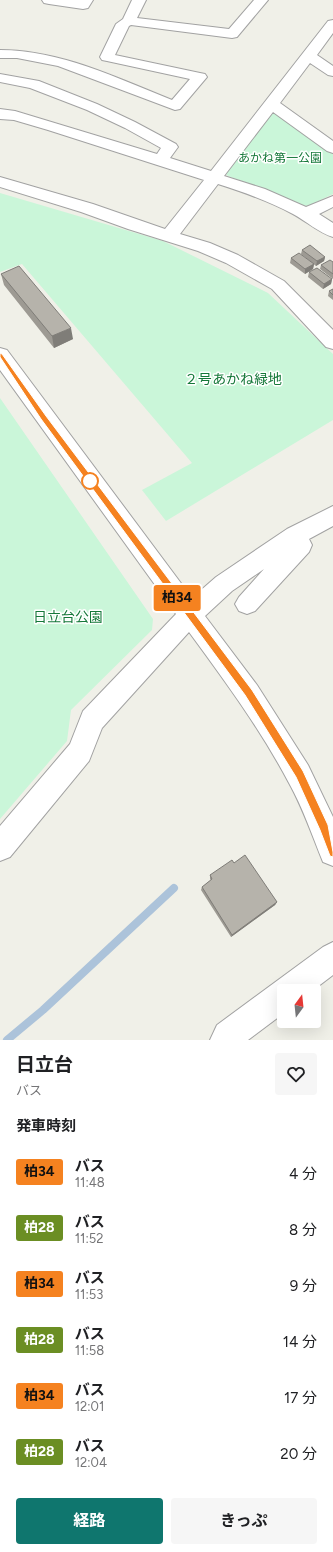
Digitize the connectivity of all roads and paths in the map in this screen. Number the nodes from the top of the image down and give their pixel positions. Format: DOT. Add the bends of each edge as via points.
graph roads {
  1 [pos="49,0"];
  2 [pos="86,0"];
  3 [pos="139,0"];
  4 [pos="261,0"];
  5 [pos="129,21"];
  6 [pos="333,24"];
  7 [pos="0,54"];
  8 [pos="309,56"];
  9 [pos="333,72"];
  10 [pos="0,78"];
  11 [pos="271,103"];
  12 [pos="0,114"];
  13 [pos="65,115"];
  14 [pos="333,148"];
  15 [pos="160,161"];
  16 [pos="214,177"];
  17 [pos="0,182"];
  18 [pos="333,201"];
  19 [pos="307,213"];
  20 [pos="333,231"];
  21 [pos="169,236"];
  22 [pos="333,342"];
  23 [pos="0,355"];
  24 [pos="333,514"];
  25 [pos="295,536"];
  26 [pos="247,604"];
  27 [pos="190,615"];
  28 [pos="0,847"];
  29 [pos="333,852"];
  30 [pos="333,957"];
  31 [pos="297,984"];
  32 [pos="277,999"];
  33 [pos="225,1040"];
  1 -- 2 [label="street" via="84,5"];
  3 -- 5 [label="street"];
  4 -- 5 [label="street" via="232,34"];
  5 -- 7 [label="street" via="123,24 107,57 200,77 175,106 61,62 17,54"];
  6 -- 8 [label="street"];
  8 -- 9 [label="street"];
  8 -- 11 [label="street"];
  10 -- 13 [label="street" via="34,84"];
  11 -- 14 [label="street"];
  11 -- 16 [label="street"];
  12 -- 13 [label="street"];
  13 -- 15 [label="street"];
  13 -- 15 [label="street" via="92,107 130,125 170,147"];
  15 -- 16 [label="street"];
  16 -- 19 [label="street" via="277,199"];
  16 -- 21 [label="street"];
  17 -- 21 [label="street"];
  18 -- 19 [label="street"];
  19 -- 20 [label="street"];
  21 -- 22 [label="street" via="232,259 278,285"];
  23 -- 27 [label="street"];
  24 -- 25 [label="street"];
  25 -- 26 [label="street" via="301,545"];
  25 -- 27 [label="street" via="224,584"];
  27 -- 28 [label="street" via="92,720 80,752"];
  27 -- 29 [label="street" via="248,692 299,774"];
  30 -- 31 [label="street"];
  32 -- 33 [label="street"];
}
